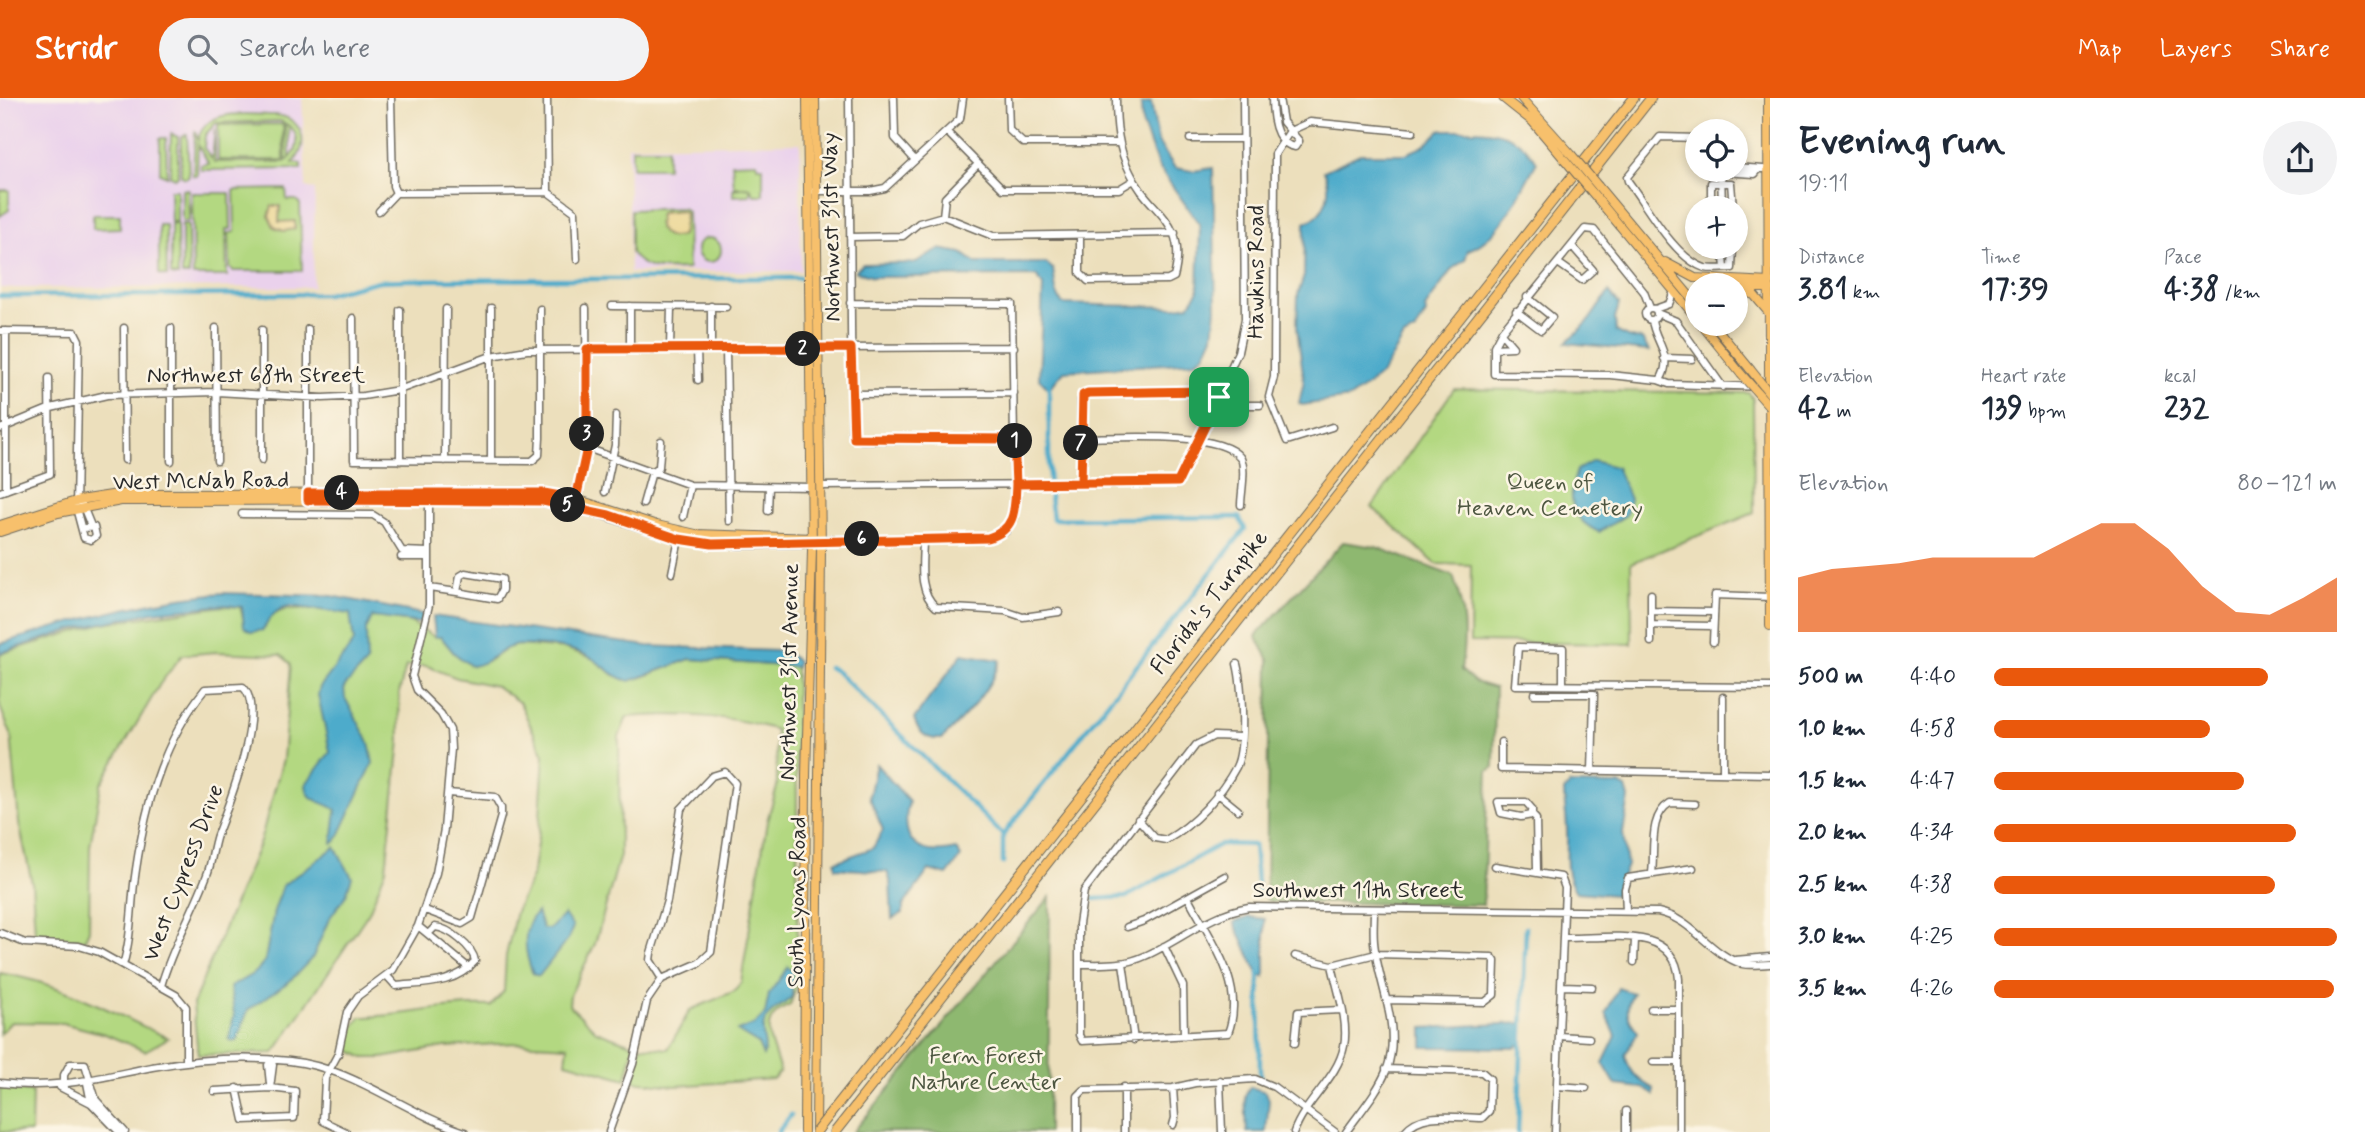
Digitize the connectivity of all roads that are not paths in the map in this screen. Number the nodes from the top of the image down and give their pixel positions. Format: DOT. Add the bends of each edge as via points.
graph roads {
  1 [pos="391,98"];
  2 [pos="547,98"];
  3 [pos="807,98"];
  4 [pos="815,98"];
  5 [pos="849,98"];
  6 [pos="894,98"];
  7 [pos="963,98"];
  8 [pos="1009,98"];
  9 [pos="1116,98"];
  10 [pos="1244,98"];
  11 [pos="1272,98"];
  12 [pos="1279,98"];
  13 [pos="1503,98"];
  14 [pos="1521,98"];
  15 [pos="1634,98"];
  16 [pos="1651,98"];
  17 [pos="1768,98"];
  18 [pos="1290,131"];
  19 [pos="947,132"];
  20 [pos="1413,132"];
  21 [pos="1685,138"];
  22 [pos="1190,139"];
  23 [pos="1242,139"];
  24 [pos="1282,139"];
  25 [pos="1119,143"];
  26 [pos="1769,149"];
  27 [pos="1569,157"];
  28 [pos="915,160"];
  29 [pos="978,164"];
  30 [pos="1766,170"];
  31 [pos="1748,173"];
  32 [pos="1134,180"];
  33 [pos="1595,188"];
  34 [pos="812,191"];
  35 [pos="849,191"];
  36 [pos="548,192"];
  37 [pos="396,193"];
  38 [pos="379,211"];
  39 [pos="943,216"];
  40 [pos="1175,233"];
  41 [pos="1080,235"];
  42 [pos="850,237"];
  43 [pos="1572,246"];
  44 [pos="1657,256"];
  45 [pos="1724,259"];
  46 [pos="1732,259"];
  47 [pos="577,260"];
  48 [pos="1558,262"];
  49 [pos="1725,268"];
  50 [pos="1769,285"];
  51 [pos="1748,287"];
  52 [pos="1685,290"];
  53 [pos="1675,291"];
  54 [pos="1748,293"];
  55 [pos="1527,297"];
  56 [pos="850,303"];
  57 [pos="1685,304"];
  58 [pos="612,306"];
  59 [pos="630,306"];
  60 [pos="711,306"];
  61 [pos="671,307"];
  62 [pos="726,307"];
  63 [pos="491,308"];
  64 [pos="586,308"];
  65 [pos="446,309"];
  66 [pos="540,309"];
  67 [pos="400,310"];
  68 [pos="1516,311"];
  69 [pos="1652,311"];
  70 [pos="1769,313"];
  71 [pos="353,318"];
  72 [pos="124,328"];
  73 [pos="171,328"];
  74 [pos="216,328"];
  75 [pos="308,329"];
  76 [pos="262,330"];
  77 [pos="3,331"];
  78 [pos="1501,333"];
  79 [pos="1711,336"];
  80 [pos="1724,336"];
  81 [pos="1014,347"];
  82 [pos="851,348"];
  83 [pos="1494,348"];
  84 [pos="540,349"];
  85 [pos="587,349"];
  86 [pos="630,349"];
  87 [pos="670,349"];
  88 [pos="697,349"];
  89 [pos="711,349"];
  90 [pos="726,349"];
  91 [pos="813,349"];
  92 [pos="491,356"];
  93 [pos="1664,358"];
  94 [pos="1692,359"];
  95 [pos="445,373"];
  96 [pos="49,378"];
  97 [pos="698,380"];
  98 [pos="1660,380"];
  99 [pos="1723,387"];
  100 [pos="399,390"];
  101 [pos="1770,391"];
  102 [pos="217,392"];
  103 [pos="263,393"];
  104 [pos="1014,393"];
  105 [pos="125,394"];
  106 [pos="171,394"];
  107 [pos="852,394"];
  108 [pos="308,397"];
  109 [pos="353,397"];
  110 [pos="1219,397"];
  111 [pos="79,400"];
  112 [pos="1261,405"];
  113 [pos="1770,407"];
  114 [pos="51,408"];
  115 [pos="616,415"];
  116 [pos="1332,427"];
  117 [pos="3,428"];
  118 [pos="1770,434"];
  119 [pos="1082,438"];
  120 [pos="1014,439"];
  121 [pos="1199,439"];
  122 [pos="661,441"];
  123 [pos="587,448"];
  124 [pos="613,456"];
  125 [pos="125,460"];
  126 [pos="262,460"];
  127 [pos="171,461"];
  128 [pos="216,461"];
  129 [pos="400,461"];
  130 [pos="445,461"];
  131 [pos="491,461"];
  132 [pos="652,472"];
  133 [pos="1081,483"];
  134 [pos="1016,484"];
  135 [pos="690,485"];
  136 [pos="728,486"];
  137 [pos="816,486"];
  138 [pos="769,487"];
  139 [pos="3,491"];
  140 [pos="605,492"];
  141 [pos="429,496"];
  142 [pos="308,497"];
  143 [pos="575,502"];
  144 [pos="643,504"];
  145 [pos="80,505"];
  146 [pos="1241,505"];
  147 [pos="768,511"];
  148 [pos="242,514"];
  149 [pos="683,517"];
  150 [pos="729,521"];
  151 [pos="0,525"];
  152 [pos="87,527"];
  153 [pos="0,533"];
  154 [pos="679,539"];
  155 [pos="923,539"];
  156 [pos="812,540"];
  157 [pos="821,540"];
  158 [pos="1769,548"];
  159 [pos="429,554"];
  160 [pos="672,573"];
  161 [pos="429,588"];
  162 [pos="457,592"];
  163 [pos="1651,594"];
  164 [pos="1770,597"];
  165 [pos="1652,611"];
  166 [pos="1059,612"];
  167 [pos="1713,612"];
  168 [pos="1652,625"];
  169 [pos="1713,626"];
  170 [pos="1770,626"];
  171 [pos="821,630"];
  172 [pos="1651,642"];
  173 [pos="1713,642"];
  174 [pos="1237,664"];
  175 [pos="1563,685"];
  176 [pos="1770,687"];
  177 [pos="1534,694"];
  178 [pos="1723,697"];
  179 [pos="1240,737"];
  180 [pos="1502,742"];
  181 [pos="1592,772"];
  182 [pos="1723,773"];
  183 [pos="1770,774"];
  184 [pos="448,793"];
  185 [pos="1217,793"];
  186 [pos="1695,804"];
  187 [pos="1238,810"];
  188 [pos="1532,815"];
  189 [pos="1138,819"];
  190 [pos="1495,866"];
  191 [pos="1693,868"];
  192 [pos="1537,870"];
  193 [pos="1652,873"];
  194 [pos="1226,876"];
  195 [pos="1188,897"];
  196 [pos="806,908"];
  197 [pos="818,908"];
  198 [pos="1374,909"];
  199 [pos="425,910"];
  200 [pos="1565,911"];
  201 [pos="1626,911"];
  202 [pos="1203,925"];
  203 [pos="418,926"];
  204 [pos="1127,927"];
  205 [pos="0,933"];
  206 [pos="428,934"];
  207 [pos="1564,938"];
  208 [pos="1635,939"];
  209 [pos="1164,946"];
  210 [pos="1376,954"];
  211 [pos="1295,956"];
  212 [pos="1770,957"];
  213 [pos="1735,960"];
  214 [pos="1634,962"];
  215 [pos="1123,963"];
  216 [pos="1079,964"];
  217 [pos="1770,964"];
  218 [pos="123,965"];
  219 [pos="1332,965"];
  220 [pos="469,968"];
  221 [pos="387,976"];
  222 [pos="662,979"];
  223 [pos="161,986"];
  224 [pos="1562,986"];
  225 [pos="1592,987"];
  226 [pos="1387,1000"];
  227 [pos="1651,1009"];
  228 [pos="1679,1009"];
  229 [pos="1341,1010"];
  230 [pos="1184,1036"];
  231 [pos="1559,1036"];
  232 [pos="1589,1038"];
  233 [pos="1133,1040"];
  234 [pos="1295,1044"];
  235 [pos="271,1061"];
  236 [pos="186,1062"];
  237 [pos="1653,1062"];
  238 [pos="1679,1062"];
  239 [pos="330,1068"];
  240 [pos="1386,1069"];
  241 [pos="1220,1080"];
  242 [pos="90,1082"];
  243 [pos="0,1083"];
  244 [pos="61,1086"];
  245 [pos="270,1086"];
  246 [pos="1557,1086"];
  247 [pos="1124,1087"];
  248 [pos="237,1088"];
  249 [pos="1173,1088"];
  250 [pos="1586,1088"];
  251 [pos="214,1091"];
  252 [pos="90,1103"];
  253 [pos="1304,1109"];
  254 [pos="1626,1111"];
  255 [pos="1173,1125"];
  256 [pos="119,1132"];
  257 [pos="125,1132"];
  258 [pos="346,1132"];
  259 [pos="466,1132"];
  260 [pos="609,1132"];
  261 [pos="804,1132"];
  262 [pos="816,1132"];
  263 [pos="835,1132"];
  264 [pos="1078,1132"];
  265 [pos="1124,1132"];
  266 [pos="1222,1132"];
  267 [pos="1294,1132"];
  268 [pos="1335,1132"];
  269 [pos="1346,1132"];
  270 [pos="1404,1132"];
  271 [pos="1555,1132"];
  272 [pos="1626,1132"];
  273 [pos="1679,1132"];
  1 -- 37 [label="street"];
  2 -- 36 [label="street"];
  3 -- 34 [label="main road, Northwest 31st Avenue"];
  4 -- 34 [label="main road, Northwest 31st Avenue"];
  5 -- 35 [label="street, Northwest 31st Way"];
  6 -- 28 [label="street" via="895,138"];
  7 -- 19 [label="street" via="962,116"];
  8 -- 25 [label="street" via="1009,130 1023,143"];
  9 -- 25 [label="street"];
  10 -- 23 [label="street"];
  11 -- 24 [label="street, Hawkins Road" via="1272,121"];
  12 -- 18 [label="street" via="1279,112"];
  13 -- 27 [label="main road"];
  14 -- 27 [label="main road"];
  15 -- 262 [label="highway, Florida's Turnpike, bridge"];
  16 -- 263 [label="highway, Florida's Turnpike"];
  17 -- 26 [label="main road"];
  18 -- 20 [label="street" via="1317,121"];
  18 -- 24 [label="street"];
  18 -- 24 [label="street" via="1298,146 1289,146"];
  19 -- 28 [label="street"];
  19 -- 29 [label="street"];
  21 -- 49 [label="street" via="1660,137 1627,177 1684,255 1707,268"];
  22 -- 23 [label="street"];
  23 -- 110 [label="street" via="1245,320 1238,352"];
  24 -- 116 [label="street, Hawkins Road" via="1275,154 1274,377 1269,397 1287,441"];
  25 -- 32 [label="street"];
  26 -- 30 [label="main road"];
  27 -- 33 [label="main road, bridge"];
  28 -- 35 [label="street" via="885,188"];
  29 -- 32 [label="street" via="1009,190 1119,189"];
  29 -- 39 [label="street" via="944,198"];
  30 -- 31 [label="street"];
  30 -- 50 [label="main road"];
  32 -- 40 [label="street"];
  33 -- 44 [label="main road"];
  33 -- 53 [label="main road"];
  34 -- 35 [label="street"];
  34 -- 91 [label="main road, Northwest 31st Avenue"];
  35 -- 42 [label="street, Northwest 31st Way"];
  36 -- 37 [label="street"];
  36 -- 47 [label="street" via="575,212"];
  37 -- 38 [label="street"];
  39 -- 41 [label="street" via="993,236"];
  39 -- 42 [label="street" via="919,223 903,236"];
  40 -- 41 [label="street"];
  40 -- 41 [label="street" via="1174,277 1168,280 1082,278"];
  42 -- 56 [label="street, Northwest 31st Way"];
  43 -- 48 [label="street"];
  43 -- 48 [label="street" via="1592,270 1582,280"];
  43 -- 69 [label="street" via="1585,229 1594,230 1644,292"];
  44 -- 50 [label="main road" via="1695,278"];
  44 -- 52 [label="main road"];
  45 -- 49 [label="street"];
  46 -- 49 [label="street" via="1732,268"];
  48 -- 55 [label="street"];
  50 -- 51 [label="main road"];
  50 -- 70 [label="main road"];
  53 -- 57 [label="main road"];
  53 -- 69 [label="street" via="1669,304"];
  54 -- 70 [label="main road"];
  55 -- 68 [label="street"];
  55 -- 68 [label="street" via="1552,317 1541,330"];
  56 -- 81 [label="street" via="1012,304"];
  56 -- 82 [label="street, Northwest 31st Way"];
  58 -- 59 [label="street"];
  59 -- 61 [label="street"];
  59 -- 86 [label="street"];
  60 -- 61 [label="street"];
  60 -- 62 [label="street"];
  60 -- 89 [label="street"];
  61 -- 87 [label="street"];
  63 -- 92 [label="street"];
  64 -- 85 [label="street"];
  65 -- 95 [label="street"];
  66 -- 84 [label="street"];
  67 -- 100 [label="street"];
  68 -- 78 [label="street"];
  69 -- 93 [label="street" via="1646,318 1652,320"];
  69 -- 99 [label="street" via="1676,321"];
  70 -- 101 [label="main road"];
  71 -- 109 [label="street"];
  72 -- 105 [label="street"];
  73 -- 106 [label="street"];
  74 -- 102 [label="street"];
  75 -- 108 [label="street"];
  76 -- 103 [label="street"];
  77 -- 111 [label="street" via="75,332 79,340"];
  77 -- 117 [label="street"];
  78 -- 83 [label="street"];
  78 -- 83 [label="street" via="1513,347"];
  79 -- 113 [label="main road, bridge"];
  80 -- 101 [label="main road, bridge"];
  81 -- 82 [label="street, Northwest 68th Street"];
  81 -- 104 [label="street"];
  82 -- 91 [label="street, Northwest 68th Street"];
  82 -- 107 [label="street, Northwest 31st Way"];
  83 -- 98 [label="street" via="1497,375"];
  84 -- 85 [label="street, Northwest 68th Street"];
  84 -- 92 [label="street, Northwest 68th Street"];
  84 -- 131 [label="street" via="537,460"];
  85 -- 86 [label="street, Northwest 68th Street"];
  85 -- 123 [label="street"];
  86 -- 87 [label="street, Northwest 68th Street"];
  87 -- 88 [label="street, Northwest 68th Street"];
  88 -- 89 [label="street, Northwest 68th Street"];
  88 -- 97 [label="street"];
  89 -- 90 [label="street, Northwest 68th Street"];
  90 -- 91 [label="street, Northwest 68th Street"];
  90 -- 136 [label="street"];
  91 -- 137 [label="main road, Northwest 31st Avenue"];
  92 -- 95 [label="street, Northwest 68th Street"];
  92 -- 131 [label="street"];
  93 -- 94 [label="street"];
  93 -- 98 [label="street"];
  95 -- 100 [label="street, Northwest 68th Street"];
  95 -- 130 [label="street"];
  96 -- 114 [label="street"];
  98 -- 99 [label="street"];
  99 -- 101 [label="street"];
  100 -- 109 [label="street, Northwest 68th Street"];
  100 -- 129 [label="street"];
  101 -- 118 [label="main road"];
  102 -- 103 [label="street, Northwest 68th Street"];
  102 -- 106 [label="street, Northwest 68th Street"];
  102 -- 128 [label="street"];
  103 -- 108 [label="street, Northwest 68th Street"];
  103 -- 126 [label="street"];
  104 -- 107 [label="street"];
  104 -- 120 [label="street"];
  105 -- 106 [label="street, Northwest 68th Street"];
  105 -- 111 [label="street, Northwest 68th Street"];
  105 -- 125 [label="street"];
  106 -- 127 [label="street"];
  107 -- 120 [label="street, Northwest 31st Way" via="854,438"];
  108 -- 109 [label="street, Northwest 68th Street"];
  108 -- 142 [label="street"];
  109 -- 129 [label="street" via="354,460"];
  110 -- 112 [label="street" via="1241,405"];
  110 -- 119 [label="street" via="1203,391 1088,393 1083,395"];
  110 -- 121 [label="street"];
  111 -- 114 [label="street, Northwest 68th Street"];
  111 -- 145 [label="street"];
  114 -- 117 [label="street, Northwest 68th Street"];
  114 -- 139 [label="street" via="50,474"];
  115 -- 124 [label="street"];
  117 -- 139 [label="street"];
  118 -- 158 [label="main road"];
  119 -- 121 [label="street"];
  119 -- 133 [label="street"];
  120 -- 134 [label="street"];
  121 -- 133 [label="street" via="1178,482"];
  121 -- 146 [label="street" via="1240,457"];
  122 -- 132 [label="street" via="659,467"];
  123 -- 124 [label="street"];
  123 -- 143 [label="street"];
  124 -- 132 [label="street"];
  124 -- 140 [label="street"];
  129 -- 130 [label="street"];
  130 -- 131 [label="street"];
  132 -- 135 [label="street"];
  132 -- 144 [label="street"];
  133 -- 134 [label="street"];
  134 -- 137 [label="street"];
  134 -- 155 [label="street, West McNab Road" via="1013,520 1006,531 988,538"];
  135 -- 136 [label="street"];
  135 -- 149 [label="street"];
  136 -- 138 [label="street"];
  136 -- 150 [label="street"];
  137 -- 138 [label="street"];
  137 -- 156 [label="main road, Northwest 31st Avenue"];
  137 -- 157 [label="main road, Northwest 31st Avenue"];
  138 -- 147 [label="street"];
  141 -- 142 [label="main road, West McNab Road"];
  141 -- 143 [label="main road, West McNab Road"];
  141 -- 159 [label="street"];
  142 -- 145 [label="main road, West McNab Road"];
  143 -- 154 [label="main road, West McNab Road"];
  143 -- 156 [label="main road, West McNab Road" via="696,534"];
  145 -- 151 [label="main road, West McNab Road"];
  145 -- 152 [label="street"];
  145 -- 153 [label="main road, West McNab Road"];
  148 -- 159 [label="street" via="373,515 384,522 401,554"];
  154 -- 156 [label="main road, West McNab Road" via="712,544"];
  154 -- 160 [label="street"];
  155 -- 157 [label="street, West McNab Road"];
  155 -- 166 [label="street" via="923,584 936,607 1004,611 1023,617"];
  156 -- 157 [label="main road, West McNab Road"];
  156 -- 196 [label="main road, Northwest 31st Avenue"];
  157 -- 171 [label="main road, Northwest 31st Avenue"];
  158 -- 164 [label="main road"];
  159 -- 161 [label="street"];
  161 -- 162 [label="street"];
  161 -- 184 [label="street" via="412,676 417,690 450,730"];
  162 -- 162 [label="street" via="497,599 502,579 465,573"];
  163 -- 165 [label="street"];
  164 -- 167 [label="street" via="1715,595"];
  164 -- 170 [label="main road"];
  165 -- 167 [label="street"];
  165 -- 168 [label="street"];
  167 -- 169 [label="street"];
  168 -- 169 [label="street"];
  168 -- 172 [label="street"];
  169 -- 173 [label="street"];
  171 -- 197 [label="main road, South Lyons Road"];
  174 -- 179 [label="street"];
  175 -- 175 [label="street" via="1563,648 1518,647 1515,685"];
  175 -- 176 [label="street"];
  177 -- 181 [label="street" via="1594,694"];
  178 -- 182 [label="street"];
  179 -- 185 [label="street" via="1236,767"];
  179 -- 189 [label="street" via="1214,736 1196,745"];
  180 -- 181 [label="street" via="1501,769"];
  181 -- 182 [label="street"];
  182 -- 183 [label="street"];
  184 -- 199 [label="street" via="438,864"];
  184 -- 199 [label="street" via="495,797 500,816 472,918 462,924"];
  185 -- 187 [label="street"];
  185 -- 189 [label="street" via="1194,821 1166,840 1155,838"];
  186 -- 193 [label="street" via="1670,803 1661,809 1654,825"];
  188 -- 188 [label="street" via="1501,813 1498,802 1526,802"];
  188 -- 192 [label="street" via="1536,818"];
  189 -- 216 [label="street" via="1084,891"];
  190 -- 192 [label="street, Southwest 11th Street" via="1519,872"];
  191 -- 193 [label="street"];
  192 -- 200 [label="street, Southwest 11th Street" via="1561,877"];
  193 -- 201 [label="street" via="1628,878"];
  194 -- 195 [label="street"];
  195 -- 202 [label="street"];
  195 -- 204 [label="street"];
  196 -- 197 [label="main road"];
  196 -- 261 [label="main road, Northwest 31st Avenue"];
  197 -- 262 [label="main road, South Lyons Road"];
  198 -- 200 [label="street, Southwest 11th Street"];
  198 -- 202 [label="street, Southwest 11th Street" via="1249,907 1224,913"];
  198 -- 210 [label="street"];
  199 -- 203 [label="street"];
  200 -- 201 [label="street, Southwest 11th Street"];
  200 -- 207 [label="street"];
  201 -- 213 [label="street, Southwest 11th Street" via="1658,912 1681,919 1713,949"];
  202 -- 209 [label="street, Southwest 11th Street"];
  202 -- 230 [label="street" via="1226,965 1231,984 1228,1033"];
  203 -- 206 [label="street"];
  203 -- 221 [label="street"];
  205 -- 218 [label="street" via="24,943 91,949"];
  206 -- 220 [label="street"];
  206 -- 220 [label="street" via="435,927 447,931 473,953 475,961"];
  207 -- 208 [label="street"];
  207 -- 224 [label="street"];
  208 -- 214 [label="street"];
  208 -- 228 [label="street" via="1652,940 1672,953 1678,966"];
  209 -- 215 [label="street, Southwest 11th Street"];
  209 -- 230 [label="street" via="1183,986"];
  210 -- 219 [label="street"];
  210 -- 226 [label="street"];
  210 -- 226 [label="street" via="1492,957 1496,961 1492,999 1485,1002"];
  211 -- 219 [label="street"];
  212 -- 213 [label="street"];
  213 -- 217 [label="street"];
  215 -- 216 [label="street, Southwest 11th Street"];
  215 -- 233 [label="street"];
  216 -- 233 [label="street" via="1082,1041"];
  218 -- 223 [label="street"];
  218 -- 223 [label="street, West Cypress Drive" via="146,809 166,755 205,689 246,689 248,728 240,774 208,872 170,954"];
  219 -- 229 [label="street"];
  220 -- 221 [label="street" via="442,981 396,986"];
  221 -- 239 [label="street" via="351,1003"];
  222 -- 222 [label="street" via="699,963 711,952 735,783 730,774 718,772 681,808 667,901 650,960"];
  222 -- 260 [label="street" via="647,1001 633,1063"];
  223 -- 236 [label="street" via="186,1007"];
  224 -- 225 [label="street"];
  224 -- 231 [label="street"];
  226 -- 240 [label="street" via="1393,1033"];
  227 -- 228 [label="street"];
  228 -- 238 [label="street"];
  229 -- 234 [label="street" via="1298,1012"];
  229 -- 253 [label="street" via="1344,1047"];
  230 -- 233 [label="street"];
  231 -- 232 [label="street"];
  231 -- 246 [label="street"];
  235 -- 236 [label="street"];
  235 -- 239 [label="street"];
  235 -- 245 [label="street"];
  236 -- 242 [label="street"];
  237 -- 238 [label="street"];
  238 -- 273 [label="street"];
  239 -- 258 [label="street" via="325,1078 323,1121"];
  239 -- 259 [label="street" via="405,1108"];
  240 -- 269 [label="street"];
  240 -- 270 [label="street" via="1488,1074 1489,1111 1482,1118 1424,1118"];
  241 -- 249 [label="street"];
  241 -- 253 [label="street" via="1255,1079"];
  241 -- 266 [label="street"];
  242 -- 244 [label="street"];
  242 -- 244 [label="street" via="85,1064 70,1064"];
  242 -- 252 [label="street"];
  242 -- 257 [label="street" via="96,1100"];
  243 -- 244 [label="street"];
  244 -- 252 [label="street"];
  245 -- 248 [label="street"];
  245 -- 248 [label="street" via="295,1091 294,1118 244,1120"];
  246 -- 250 [label="street"];
  246 -- 271 [label="street"];
  247 -- 249 [label="street"];
  247 -- 264 [label="street" via="1080,1092"];
  247 -- 265 [label="street"];
  248 -- 251 [label="street"];
  249 -- 255 [label="street"];
  252 -- 256 [label="street"];
  253 -- 267 [label="street"];
  253 -- 268 [label="street"];
  254 -- 272 [label="street"];
}
